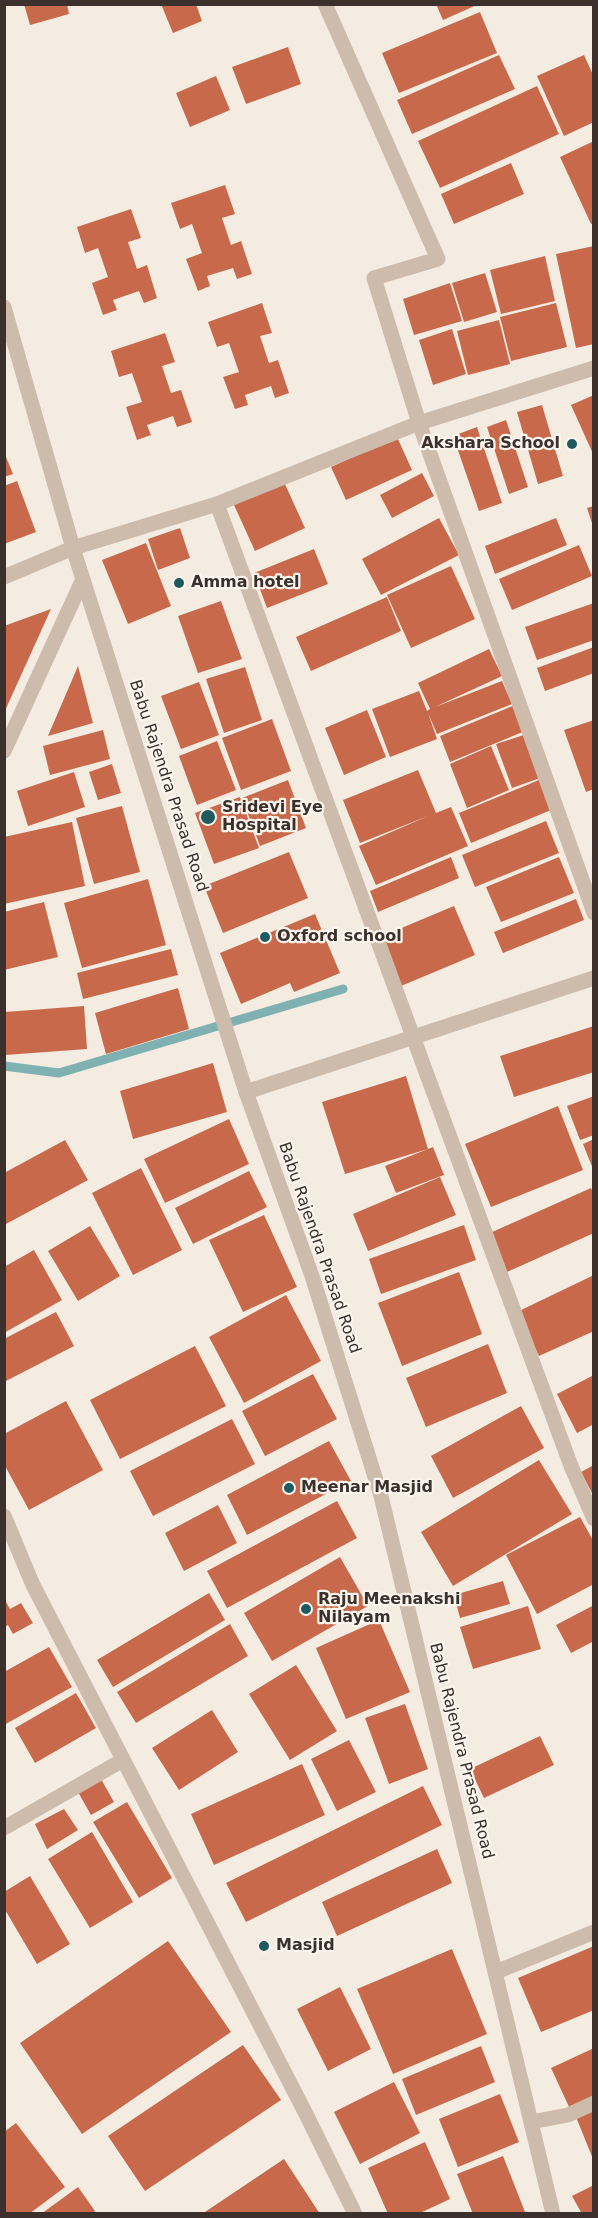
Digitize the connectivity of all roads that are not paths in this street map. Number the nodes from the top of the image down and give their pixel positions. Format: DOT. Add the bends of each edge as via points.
graph roads {
  1 [pos="326,4"];
  2 [pos="4,307"];
  3 [pos="594,368"];
  4 [pos="419,423"];
  5 [pos="217,504"];
  6 [pos="73,548"];
  7 [pos="4,577"];
  8 [pos="83,579"];
  9 [pos="4,751"];
  10 [pos="594,913"];
  11 [pos="594,978"];
  12 [pos="415,1037"];
  13 [pos="246,1092"];
  14 [pos="4,1516"];
  15 [pos="594,1519"];
  16 [pos="123,1760"];
  17 [pos="4,1828"];
  18 [pos="594,1932"];
  19 [pos="496,1972"];
  20 [pos="594,2103"];
  21 [pos="531,2122"];
  22 [pos="355,2214"];
  23 [pos="553,2214"];
  1 -- 4 [label="street" via="438,259 374,278"];
  2 -- 6 [label="street, Babu Rajendra Prasad Road"];
  3 -- 4 [label="street"];
  4 -- 5 [label="street"];
  4 -- 10 [label="street"];
  5 -- 6 [label="street"];
  5 -- 12 [label="street"];
  6 -- 7 [label="street"];
  6 -- 8 [label="street, Babu Rajendra Prasad Road"];
  8 -- 9 [label="street"];
  8 -- 13 [label="street, Babu Rajendra Prasad Road"];
  11 -- 12 [label="street"];
  12 -- 13 [label="street"];
  12 -- 15 [label="street" via="571,1466"];
  13 -- 19 [label="street, Babu Rajendra Prasad Road" via="312,1276 381,1496"];
  14 -- 16 [label="street" via="33,1586"];
  16 -- 17 [label="street"];
  16 -- 22 [label="street"];
  18 -- 19 [label="street"];
  19 -- 21 [label="street, Babu Rajendra Prasad Road"];
  20 -- 21 [label="street" via="568,2115"];
  21 -- 23 [label="street, Babu Rajendra Prasad Road"];
}
